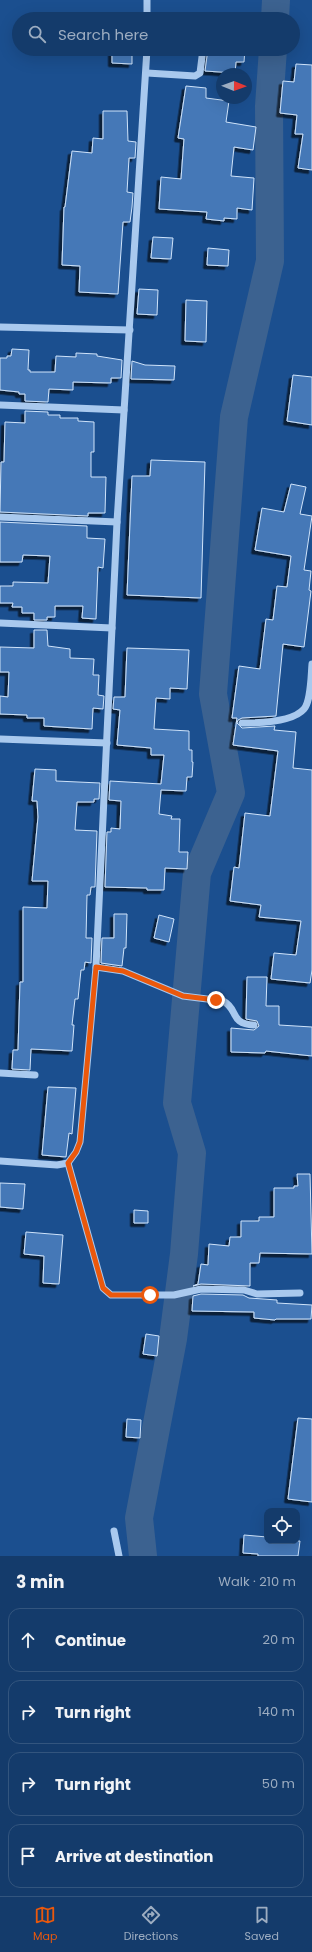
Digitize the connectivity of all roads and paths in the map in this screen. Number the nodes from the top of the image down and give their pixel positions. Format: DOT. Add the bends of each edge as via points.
graph roads {
  1 [pos="148,0"];
  2 [pos="147,12"];
  3 [pos="147,56"];
  4 [pos="202,56"];
  5 [pos="147,73"];
  6 [pos="0,327"];
  7 [pos="130,330"];
  8 [pos="0,404"];
  9 [pos="124,410"];
  10 [pos="0,517"];
  11 [pos="117,522"];
  12 [pos="0,623"];
  13 [pos="112,628"];
  14 [pos="312,664"];
  15 [pos="242,723"];
  16 [pos="0,739"];
  17 [pos="106,743"];
  18 [pos="96,967"];
  19 [pos="254,1025"];
  20 [pos="0,1073"];
  21 [pos="35,1075"];
  22 [pos="0,1161"];
  23 [pos="68,1163"];
  24 [pos="300,1293"];
  25 [pos="114,1531"];
  26 [pos="119,1556"];
  1 -- 2 [label="street"];
  3 -- 5 [label="street"];
  4 -- 5 [label="street" via="200,73 195,76"];
  5 -- 7 [label="street"];
  6 -- 7 [label="street"];
  7 -- 9 [label="street"];
  8 -- 9 [label="street"];
  9 -- 11 [label="street"];
  10 -- 11 [label="street"];
  11 -- 13 [label="street"];
  12 -- 13 [label="street"];
  13 -- 17 [label="street"];
  14 -- 15 [label="street" via="305,709 274,722"];
  16 -- 17 [label="street"];
  17 -- 18 [label="street"];
  18 -- 19 [label="street" via="123,971 183,996 228,1004 235,1018 241,1023"];
  18 -- 23 [label="street" via="80,1142"];
  20 -- 21 [label="street"];
  22 -- 23 [label="street" via="58,1165"];
  23 -- 24 [label="street" via="103,1288 111,1295 174,1295 201,1289 244,1290 257,1294"];
  25 -- 26 [label="street"];
}
